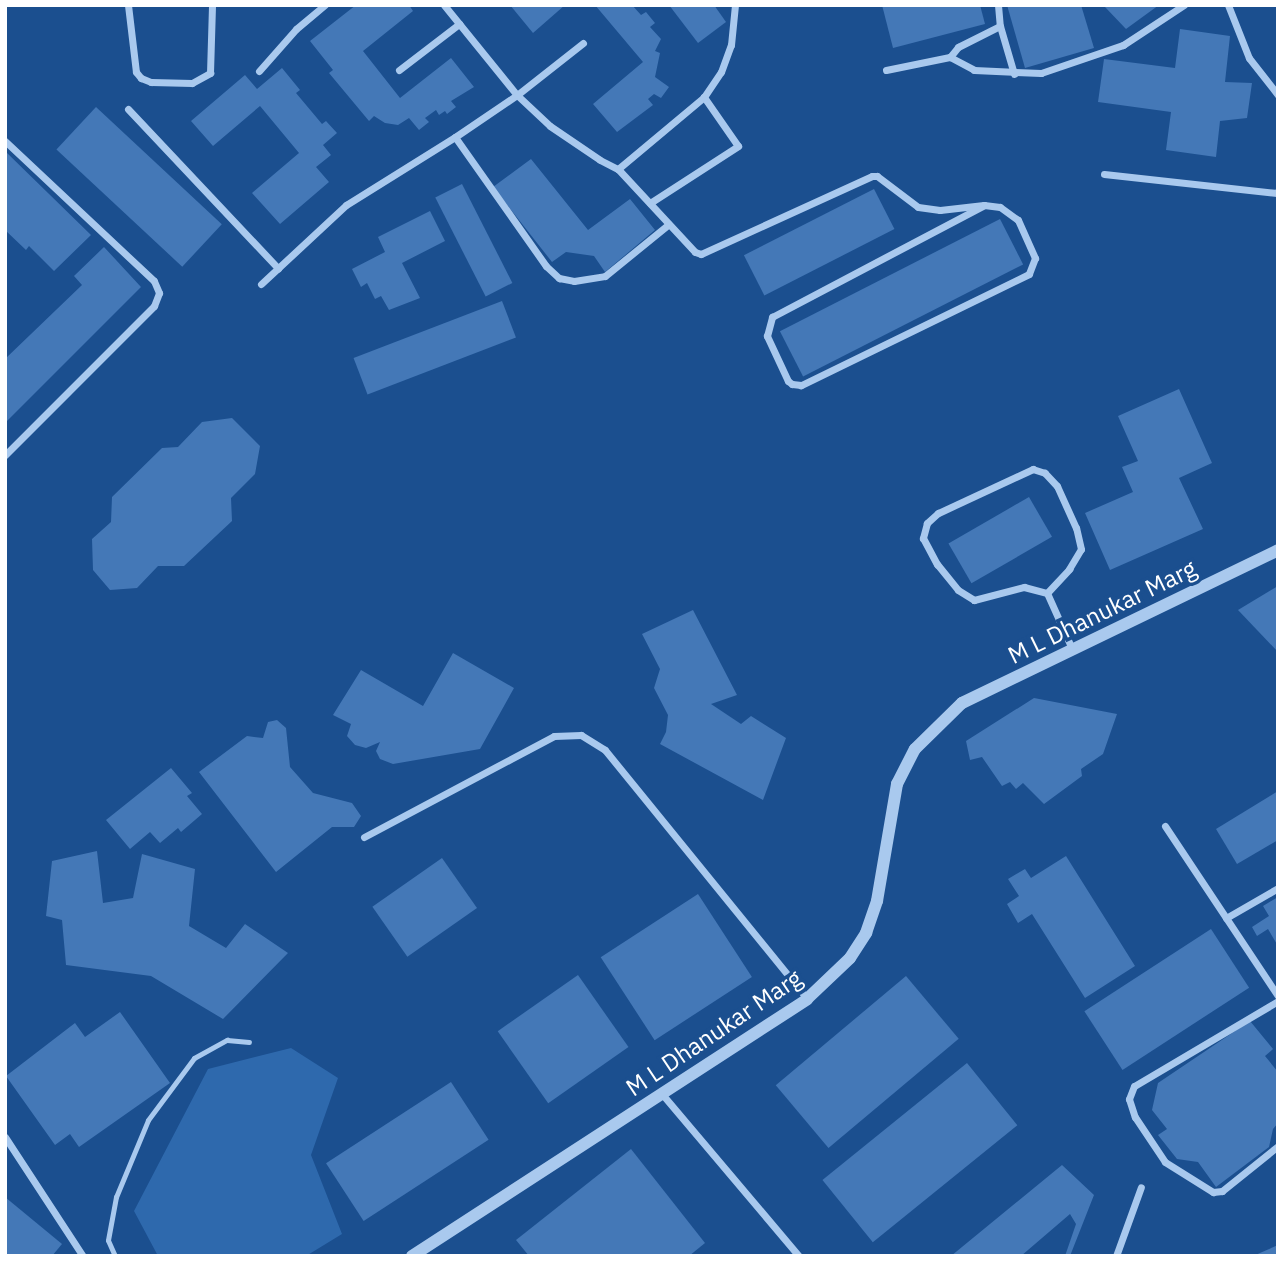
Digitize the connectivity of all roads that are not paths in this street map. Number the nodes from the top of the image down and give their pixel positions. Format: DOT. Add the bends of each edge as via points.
graph roads {
  1 [pos="128,5"];
  2 [pos="212,5"];
  3 [pos="325,5"];
  4 [pos="444,5"];
  5 [pos="735,5"];
  6 [pos="998,5"];
  7 [pos="1184,5"];
  8 [pos="1228,5"];
  9 [pos="459,24"];
  10 [pos="1000,26"];
  11 [pos="583,43"];
  12 [pos="950,58"];
  13 [pos="399,70"];
  14 [pos="886,70"];
  15 [pos="259,71"];
  16 [pos="1014,74"];
  17 [pos="517,95"];
  18 [pos="1278,95"];
  19 [pos="705,97"];
  20 [pos="128,109"];
  21 [pos="455,137"];
  22 [pos="5,141"];
  23 [pos="618,169"];
  24 [pos="1104,174"];
  25 [pos="1278,191"];
  26 [pos="650,203"];
  27 [pos="984,205"];
  28 [pos="669,224"];
  29 [pos="278,268"];
  30 [pos="261,284"];
  31 [pos="5,455"];
  32 [pos="1278,550"];
  33 [pos="1047,593"];
  34 [pos="1072,649"];
  35 [pos="1165,826"];
  36 [pos="364,837"];
  37 [pos="1278,888"];
  38 [pos="1226,919"];
  39 [pos="1278,975"];
  40 [pos="1268,981"];
  41 [pos="1278,998"];
  42 [pos="807,999"];
  43 [pos="249,1042"];
  44 [pos="662,1094"];
  45 [pos="5,1137"];
  46 [pos="1278,1146"];
  47 [pos="1141,1187"];
  48 [pos="83,1256"];
  49 [pos="115,1256"];
  50 [pos="412,1256"];
  51 [pos="799,1256"];
  52 [pos="1116,1256"];
  1 -- 2 [label="street" via="136,72 151,82 192,83 210,73"];
  3 -- 15 [label="street" via="296,29"];
  4 -- 9 [label="street"];
  5 -- 19 [label="street" via="731,45"];
  6 -- 10 [label="street"];
  7 -- 16 [label="street" via="1122,45 1041,73"];
  8 -- 18 [label="street" via="1249,58"];
  9 -- 13 [label="street"];
  9 -- 17 [label="street"];
  10 -- 12 [label="street" via="958,47"];
  10 -- 16 [label="street"];
  11 -- 17 [label="street"];
  12 -- 14 [label="street"];
  12 -- 16 [label="street" via="975,70"];
  17 -- 21 [label="street"];
  17 -- 23 [label="street" via="550,126"];
  19 -- 23 [label="street"];
  19 -- 26 [label="street" via="738,146"];
  20 -- 29 [label="street"];
  21 -- 28 [label="street" via="559,278 574,281 604,276"];
  21 -- 29 [label="street" via="346,205"];
  22 -- 31 [label="street" via="155,281 159,293 154,306"];
  23 -- 26 [label="street"];
  24 -- 25 [label="street"];
  26 -- 28 [label="street"];
  27 -- 27 [label="street" via="1000,207 1018,220 1035,258 1029,274 801,385 788,381 767,335 777,313"];
  27 -- 28 [label="street" via="940,210 918,207 872,176 701,254"];
  29 -- 30 [label="street"];
  32 -- 34 [label="street, M L Dhanukar Marg"];
  33 -- 33 [label="street" via="1024,587 974,600 958,590 937,564 923,538 927,523 938,513 1034,469 1045,473 1057,486 1081,549"];
  33 -- 34 [label="street"];
  34 -- 42 [label="street, M L Dhanukar Marg" via="962,703 915,749 897,784 877,901 866,933 849,958"];
  35 -- 38 [label="street"];
  36 -- 42 [label="street" via="554,736 581,735 605,750"];
  37 -- 38 [label="street"];
  38 -- 40 [label="street"];
  39 -- 40 [label="street"];
  40 -- 41 [label="street"];
  41 -- 46 [label="street" via="1133,1086 1129,1099 1135,1117 1165,1162 1213,1192 1222,1191"];
  42 -- 44 [label="street, M L Dhanukar Marg"];
  43 -- 49 [label="lane" via="227,1040 194,1058 148,1120 116,1197 108,1240"];
  44 -- 50 [label="street, M L Dhanukar Marg"];
  44 -- 51 [label="street"];
  45 -- 48 [label="street"];
  47 -- 52 [label="street"];
}
